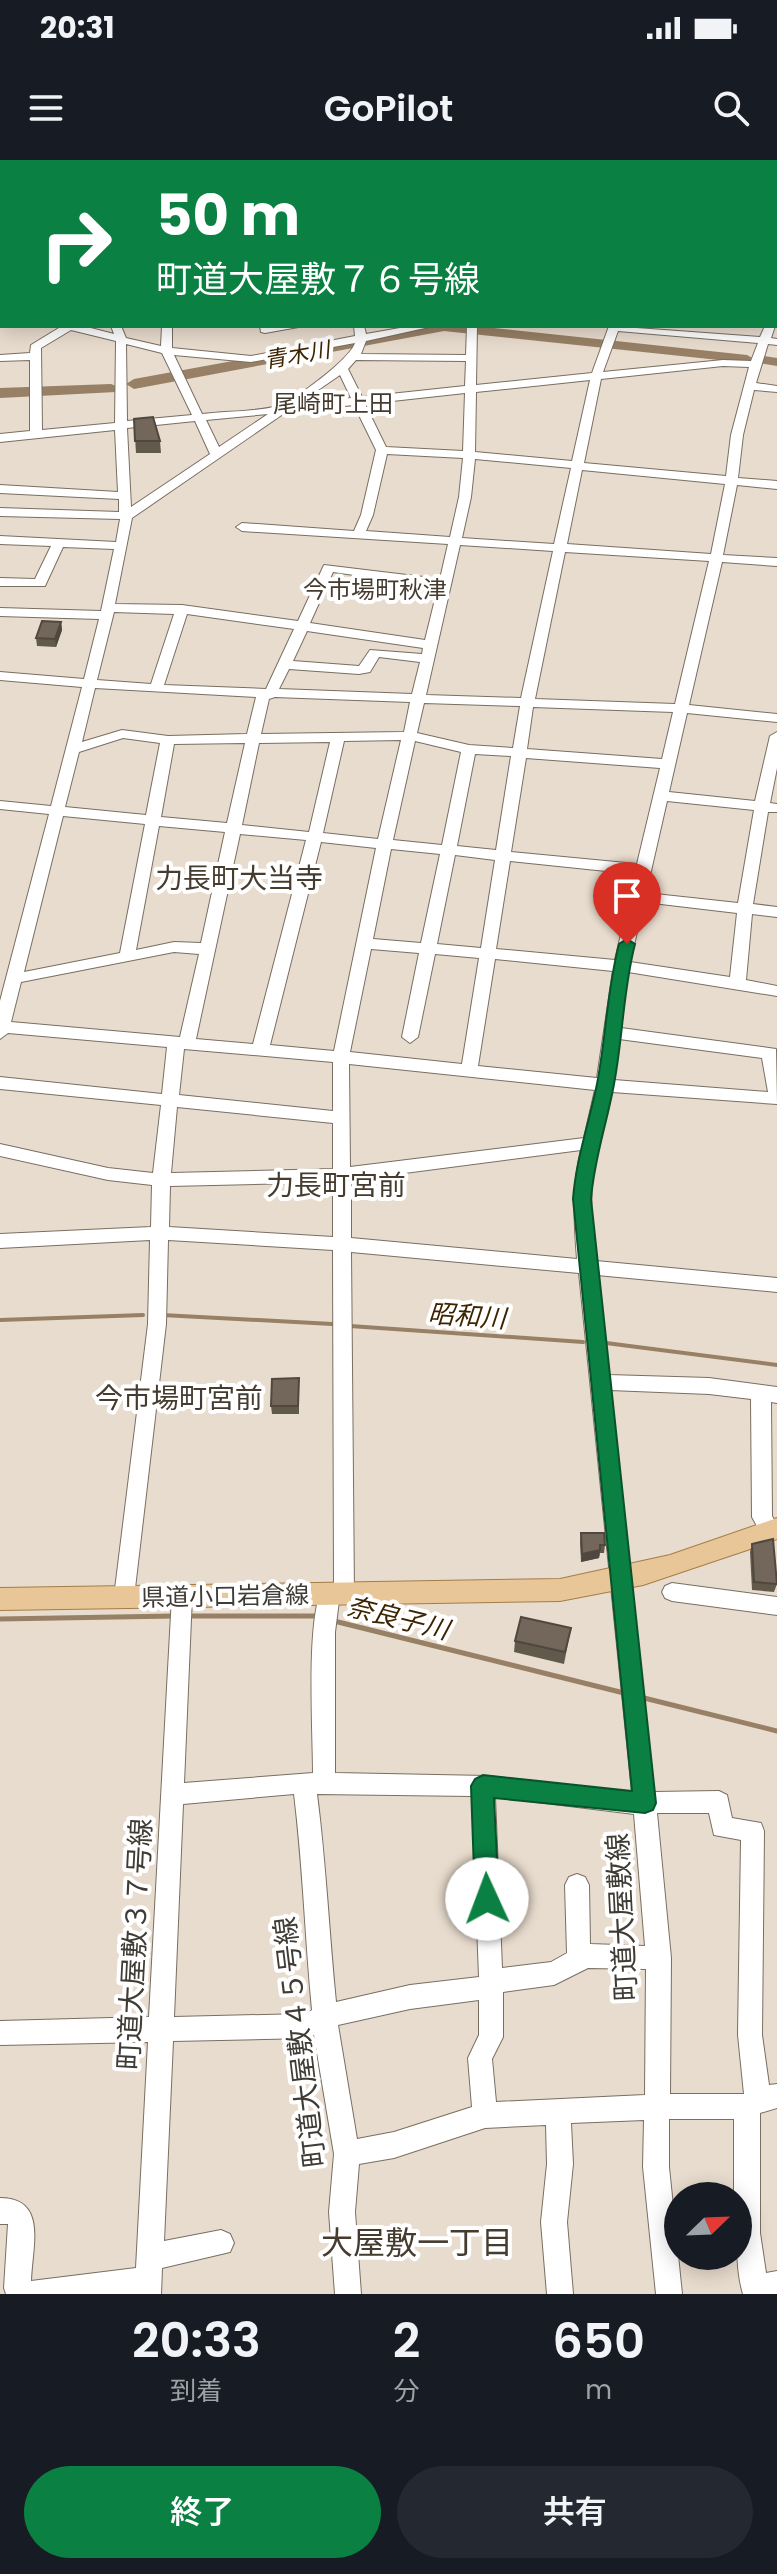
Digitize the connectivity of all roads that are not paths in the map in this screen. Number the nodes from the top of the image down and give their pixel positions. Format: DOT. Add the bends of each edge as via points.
graph roads {
  1 [pos="67,328"];
  2 [pos="86,328"];
  3 [pos="167,328"];
  4 [pos="359,328"];
  5 [pos="420,328"];
  6 [pos="472,328"];
  7 [pos="613,328"];
  8 [pos="668,328"];
  9 [pos="728,331"];
  10 [pos="119,332"];
  11 [pos="770,336"];
  12 [pos="362,341"];
  13 [pos="166,349"];
  14 [pos="37,356"];
  15 [pos="355,357"];
  16 [pos="0,358"];
  17 [pos="472,358"];
  18 [pos="755,364"];
  19 [pos="342,368"];
  20 [pos="596,377"];
  21 [pos="750,386"];
  22 [pos="777,389"];
  23 [pos="470,390"];
  24 [pos="360,401"];
  25 [pos="283,408"];
  26 [pos="198,417"];
  27 [pos="121,425"];
  28 [pos="36,434"];
  29 [pos="0,438"];
  30 [pos="382,450"];
  31 [pos="216,454"];
  32 [pos="469,455"];
  33 [pos="577,466"];
  34 [pos="732,480"];
  35 [pos="777,485"];
  36 [pos="0,489"];
  37 [pos="124,496"];
  38 [pos="0,512"];
  39 [pos="127,516"];
  40 [pos="242,527"];
  41 [pos="358,535"];
  42 [pos="1,542"];
  43 [pos="455,542"];
  44 [pos="59,543"];
  45 [pos="122,546"];
  46 [pos="558,549"];
  47 [pos="716,559"];
  48 [pos="777,562"];
  49 [pos="0,582"];
  50 [pos="446,584"];
  51 [pos="182,609"];
  52 [pos="0,612"];
  53 [pos="108,612"];
  54 [pos="302,625"];
  55 [pos="430,652"];
  56 [pos="282,664"];
  57 [pos="0,676"];
  58 [pos="89,683"];
  59 [pos="156,689"];
  60 [pos="266,694"];
  61 [pos="420,698"];
  62 [pos="527,703"];
  63 [pos="680,708"];
  64 [pos="777,718"];
  65 [pos="411,736"];
  66 [pos="777,736"];
  67 [pos="254,738"];
  68 [pos="168,740"];
  69 [pos="337,740"];
  70 [pos="73,749"];
  71 [pos="469,749"];
  72 [pos="519,753"];
  73 [pos="668,764"];
  74 [pos="661,796"];
  75 [pos="0,805"];
  76 [pos="760,807"];
  77 [pos="777,808"];
  78 [pos="58,811"];
  79 [pos="154,820"];
  80 [pos="236,829"];
  81 [pos="315,836"];
  82 [pos="385,843"];
  83 [pos="448,850"];
  84 [pos="503,855"];
  85 [pos="645,870"];
  86 [pos="640,897"];
  87 [pos="743,909"];
  88 [pos="777,912"];
  89 [pos="365,943"];
  90 [pos="208,949"];
  91 [pos="428,949"];
  92 [pos="488,955"];
  93 [pos="127,956"];
  94 [pos="621,967"];
  95 [pos="14,977"];
  96 [pos="738,983"];
  97 [pos="777,991"];
  98 [pos="0,1029"];
  99 [pos="612,1032"];
  100 [pos="410,1037"];
  101 [pos="182,1043"];
  102 [pos="260,1050"];
  103 [pos="341,1057"];
  104 [pos="469,1071"];
  105 [pos="0,1083"];
  106 [pos="605,1084"];
  107 [pos="777,1096"];
  108 [pos="171,1101"];
  109 [pos="341,1118"];
  110 [pos="590,1143"];
  111 [pos="0,1150"];
  112 [pos="341,1175"];
  113 [pos="161,1180"];
  114 [pos="159,1233"];
  115 [pos="0,1241"];
  116 [pos="340,1244"];
  117 [pos="587,1265"];
  118 [pos="777,1285"];
  119 [pos="600,1382"];
  120 [pos="769,1394"];
  121 [pos="774,1529"];
  122 [pos="621,1579"];
  123 [pos="672,1592"];
  124 [pos="337,1594"];
  125 [pos="182,1596"];
  126 [pos="124,1597"];
  127 [pos="0,1599"];
  128 [pos="777,1606"];
  129 [pos="314,1783"];
  130 [pos="483,1786"];
  131 [pos="173,1794"];
  132 [pos="645,1803"];
  133 [pos="577,1885"];
  134 [pos="659,1958"];
  135 [pos="579,1959"];
  136 [pos="491,1985"];
  137 [pos="326,2016"];
  138 [pos="160,2031"];
  139 [pos="0,2033"];
  140 [pos="761,2100"];
  141 [pos="655,2107"];
  142 [pos="558,2113"];
  143 [pos="485,2115"];
  144 [pos="347,2154"];
  145 [pos="0,2211"];
  146 [pos="221,2243"];
  147 [pos="149,2277"];
  148 [pos="762,2289"];
  149 [pos="20,2294"];
  150 [pos="31,2294"];
  151 [pos="348,2294"];
  152 [pos="560,2294"];
  153 [pos="669,2294"];
  1 -- 14 [label="street" via="35,347"];
  2 -- 10 [label="street"];
  3 -- 13 [label="street"];
  4 -- 12 [label="street"];
  5 -- 12 [label="street"];
  6 -- 17 [label="street, 町道大屋敷４５号線"];
  7 -- 20 [label="street"];
  8 -- 9 [label="street"];
  9 -- 11 [label="street"];
  10 -- 13 [label="street"];
  10 -- 27 [label="street"];
  11 -- 18 [label="street, 町道大屋敷線"];
  12 -- 13 [label="street" via="251,359 203,358"];
  12 -- 15 [label="street"];
  13 -- 26 [label="street"];
  14 -- 16 [label="street"];
  14 -- 28 [label="street"];
  15 -- 17 [label="street"];
  15 -- 19 [label="street"];
  17 -- 23 [label="street, 町道大屋敷４５号線"];
  18 -- 20 [label="street"];
  18 -- 21 [label="street, 町道大屋敷線"];
  19 -- 24 [label="street"];
  19 -- 25 [label="street"];
  20 -- 23 [label="street"];
  20 -- 33 [label="street"];
  21 -- 22 [label="street"];
  21 -- 34 [label="street, 町道大屋敷線"];
  23 -- 24 [label="street"];
  23 -- 32 [label="street, 町道大屋敷４５号線"];
  24 -- 25 [label="street"];
  24 -- 30 [label="street"];
  25 -- 26 [label="street"];
  25 -- 31 [label="street"];
  26 -- 27 [label="street"];
  26 -- 31 [label="street"];
  27 -- 28 [label="street"];
  27 -- 37 [label="street"];
  28 -- 29 [label="street"];
  30 -- 32 [label="street"];
  30 -- 41 [label="street"];
  31 -- 39 [label="street"];
  32 -- 33 [label="street"];
  32 -- 43 [label="street, 町道大屋敷４５号線"];
  33 -- 34 [label="street"];
  33 -- 46 [label="street"];
  34 -- 35 [label="street"];
  34 -- 47 [label="street, 町道大屋敷線"];
  36 -- 37 [label="street"];
  37 -- 39 [label="street"];
  38 -- 39 [label="street"];
  39 -- 45 [label="street"];
  40 -- 41 [label="street"];
  41 -- 43 [label="street"];
  42 -- 44 [label="street"];
  43 -- 46 [label="street"];
  43 -- 50 [label="street, 町道大屋敷４５号線"];
  44 -- 45 [label="street"];
  44 -- 49 [label="street" via="40,583"];
  45 -- 53 [label="street"];
  46 -- 47 [label="street"];
  46 -- 62 [label="street"];
  47 -- 48 [label="street"];
  47 -- 63 [label="street, 町道大屋敷線"];
  50 -- 54 [label="street" via="329,568"];
  50 -- 55 [label="street, 町道大屋敷４５号線"];
  51 -- 53 [label="street"];
  51 -- 54 [label="street"];
  51 -- 59 [label="street"];
  52 -- 53 [label="street"];
  53 -- 58 [label="street"];
  54 -- 55 [label="street"];
  54 -- 56 [label="street"];
  55 -- 56 [label="street" via="375,653 359,670"];
  55 -- 61 [label="street, 町道大屋敷４５号線"];
  56 -- 60 [label="street"];
  57 -- 58 [label="street"];
  58 -- 59 [label="street"];
  58 -- 70 [label="street"];
  59 -- 60 [label="street"];
  60 -- 61 [label="street"];
  60 -- 67 [label="street"];
  61 -- 62 [label="street"];
  61 -- 65 [label="street, 町道大屋敷４５号線"];
  62 -- 63 [label="street"];
  62 -- 72 [label="street"];
  63 -- 64 [label="street"];
  63 -- 73 [label="street, 町道大屋敷線"];
  65 -- 69 [label="street"];
  65 -- 71 [label="street"];
  65 -- 82 [label="street, 町道大屋敷４５号線"];
  66 -- 76 [label="street"];
  67 -- 68 [label="street"];
  67 -- 69 [label="street"];
  67 -- 80 [label="street"];
  68 -- 70 [label="street" via="122,734"];
  68 -- 79 [label="street"];
  69 -- 81 [label="street"];
  70 -- 78 [label="street"];
  71 -- 72 [label="street"];
  71 -- 83 [label="street"];
  72 -- 73 [label="street"];
  72 -- 84 [label="street"];
  73 -- 74 [label="street, 町道大屋敷線"];
  74 -- 76 [label="street"];
  74 -- 85 [label="street, 町道大屋敷線"];
  75 -- 78 [label="street"];
  76 -- 77 [label="street"];
  76 -- 87 [label="street"];
  78 -- 79 [label="street"];
  78 -- 95 [label="street"];
  79 -- 80 [label="street"];
  79 -- 93 [label="street"];
  80 -- 81 [label="street"];
  80 -- 90 [label="street"];
  81 -- 82 [label="street"];
  81 -- 102 [label="street"];
  82 -- 83 [label="street"];
  82 -- 89 [label="street, 町道大屋敷４５号線"];
  83 -- 84 [label="street"];
  83 -- 91 [label="street"];
  84 -- 85 [label="street"];
  84 -- 92 [label="street"];
  85 -- 86 [label="street, 町道大屋敷線"];
  86 -- 87 [label="street"];
  86 -- 94 [label="street, 町道大屋敷線"];
  87 -- 88 [label="street"];
  87 -- 96 [label="street"];
  89 -- 91 [label="street"];
  89 -- 103 [label="street, 町道大屋敷４５号線"];
  90 -- 93 [label="street" via="174,947"];
  90 -- 101 [label="street"];
  91 -- 92 [label="street"];
  91 -- 100 [label="street"];
  92 -- 94 [label="street"];
  92 -- 104 [label="street"];
  93 -- 95 [label="street"];
  94 -- 96 [label="street"];
  94 -- 99 [label="street, 町道大屋敷線"];
  95 -- 98 [label="street"];
  96 -- 97 [label="street"];
  98 -- 101 [label="street"];
  99 -- 106 [label="street, 町道大屋敷線"];
  99 -- 107 [label="street" via="770,1053"];
  101 -- 102 [label="street"];
  101 -- 108 [label="street"];
  102 -- 103 [label="street"];
  103 -- 104 [label="street"];
  103 -- 109 [label="street, 町道大屋敷４５号線"];
  104 -- 106 [label="street"];
  105 -- 108 [label="street"];
  106 -- 107 [label="street"];
  106 -- 110 [label="street, 町道大屋敷線"];
  108 -- 109 [label="street"];
  108 -- 113 [label="street"];
  109 -- 112 [label="street, 町道大屋敷４５号線"];
  110 -- 112 [label="street"];
  110 -- 117 [label="street, 町道大屋敷線" via="582,1191"];
  111 -- 113 [label="street"];
  112 -- 113 [label="street"];
  112 -- 116 [label="street, 町道大屋敷４５号線"];
  113 -- 114 [label="street"];
  114 -- 115 [label="street"];
  114 -- 116 [label="street"];
  114 -- 126 [label="street" via="157,1324"];
  116 -- 117 [label="street"];
  116 -- 124 [label="street, 町道大屋敷４５号線"];
  117 -- 118 [label="street"];
  117 -- 119 [label="street, 町道大屋敷線"];
  119 -- 120 [label="street"];
  119 -- 122 [label="street, 町道大屋敷線"];
  120 -- 121 [label="street" via="762,1517"];
  121 -- 122 [label="main road, 県道小口岩倉線" via="700,1558"];
  122 -- 124 [label="main road, 県道小口岩倉線" via="560,1590"];
  122 -- 132 [label="street, 町道大屋敷線"];
  123 -- 128 [label="street"];
  124 -- 125 [label="main road, 県道小口岩倉線"];
  124 -- 129 [label="street, 町道大屋敷４５号線" via="324,1632"];
  125 -- 126 [label="main road, 県道小口岩倉線"];
  125 -- 131 [label="street, 町道大屋敷３７号線"];
  126 -- 127 [label="main road, 県道小口岩倉線"];
  129 -- 130 [label="street"];
  129 -- 131 [label="street"];
  129 -- 137 [label="street, 町道大屋敷４５号線"];
  130 -- 132 [label="street"];
  130 -- 136 [label="street"];
  131 -- 138 [label="street, 町道大屋敷３７号線"];
  132 -- 134 [label="street, 町道大屋敷線"];
  132 -- 140 [label="street" via="719,1802 722,1827 753,1831 750,2035"];
  133 -- 135 [label="street"];
  134 -- 135 [label="street"];
  134 -- 141 [label="street, 町道大屋敷線"];
  135 -- 136 [label="street" via="554,1973"];
  136 -- 137 [label="street"];
  136 -- 143 [label="street" via="491,2037 480,2058"];
  137 -- 138 [label="street" via="307,2026"];
  137 -- 144 [label="street, 町道大屋敷４５号線"];
  138 -- 139 [label="street"];
  138 -- 147 [label="street, 町道大屋敷３７号線"];
  140 -- 141 [label="street"];
  140 -- 148 [label="street" via="747,2233"];
  141 -- 142 [label="street"];
  141 -- 153 [label="street, 町道大屋敷線" via="658,2211"];
  142 -- 143 [label="street"];
  142 -- 152 [label="street" via="554,2222"];
  143 -- 144 [label="street" via="394,2145"];
  144 -- 151 [label="street, 町道大屋敷４５号線" via="342,2225"];
  145 -- 149 [label="street" via="18,2212 21,2219"];
  146 -- 147 [label="street"];
  147 -- 150 [label="street"];
}
